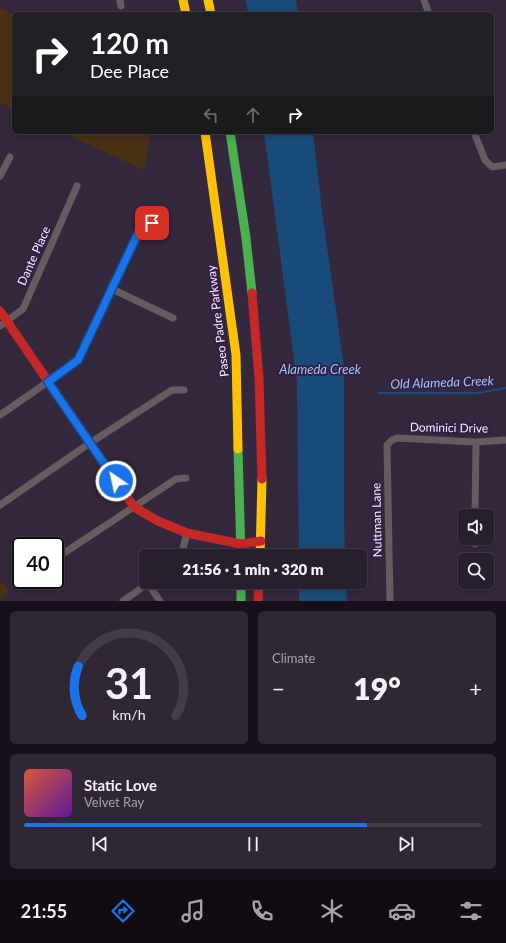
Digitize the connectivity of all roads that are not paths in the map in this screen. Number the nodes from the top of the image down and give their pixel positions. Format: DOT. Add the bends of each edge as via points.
graph roads {
  1 [pos="183,0"];
  2 [pos="208,0"];
  3 [pos="424,0"];
  4 [pos="186,12"];
  5 [pos="210,12"];
  6 [pos="428,12"];
  7 [pos="205,134"];
  8 [pos="230,134"];
  9 [pos="475,134"];
  10 [pos="10,157"];
  11 [pos="506,165"];
  12 [pos="0,176"];
  13 [pos="77,186"];
  14 [pos="162,220"];
  15 [pos="112,290"];
  16 [pos="0,311"];
  17 [pos="173,318"];
  18 [pos="4,323"];
  19 [pos="48,382"];
  20 [pos="184,390"];
  21 [pos="0,415"];
  22 [pos="392,440"];
  23 [pos="506,440"];
  24 [pos="476,442"];
  25 [pos="90,443"];
  26 [pos="186,478"];
  27 [pos="0,505"];
  28 [pos="134,507"];
  29 [pos="475,509"];
  30 [pos="187,533"];
  31 [pos="261,541"];
  32 [pos="241,544"];
  33 [pos="183,549"];
  34 [pos="241,549"];
  35 [pos="260,549"];
  36 [pos="64,553"];
  37 [pos="140,589"];
  38 [pos="153,589"];
  39 [pos="241,589"];
  40 [pos="258,589"];
  41 [pos="123,601"];
  42 [pos="160,601"];
  43 [pos="241,601"];
  44 [pos="258,601"];
  45 [pos="390,601"];
  1 -- 4 [label="main road"];
  2 -- 5 [label="main road"];
  3 -- 6 [label="street"];
  7 -- 32 [label="main road, Paseo Padre Parkway" via="236,355"];
  8 -- 31 [label="main road" via="250,272 257,349 261,443"];
  9 -- 11 [label="street" via="485,160 492,167"];
  10 -- 12 [label="street"];
  13 -- 18 [label="street, Dante Place" via="22,309"];
  14 -- 15 [label="street" via="142,225"];
  15 -- 17 [label="street"];
  15 -- 19 [label="street" via="78,360"];
  16 -- 18 [label="main road"];
  18 -- 19 [label="main road"];
  19 -- 21 [label="street"];
  19 -- 25 [label="main road"];
  20 -- 25 [label="street" via="172,390"];
  22 -- 24 [label="street, Dominici Drive" via="396,438"];
  22 -- 45 [label="street, Nuttman Lane" via="387,445"];
  23 -- 24 [label="street, Dominici Drive"];
  24 -- 29 [label="street"];
  25 -- 27 [label="street"];
  25 -- 28 [label="main road"];
  26 -- 28 [label="street" via="176,479"];
  28 -- 30 [label="main road"];
  28 -- 36 [label="street"];
  30 -- 32 [label="main road"];
  30 -- 33 [label="street"];
  31 -- 32 [label="main road"];
  31 -- 35 [label="main road"];
  32 -- 34 [label="main road, Paseo Padre Parkway"];
  37 -- 41 [label="street"];
  38 -- 42 [label="street"];
  39 -- 43 [label="main road"];
  40 -- 44 [label="main road"];
}
